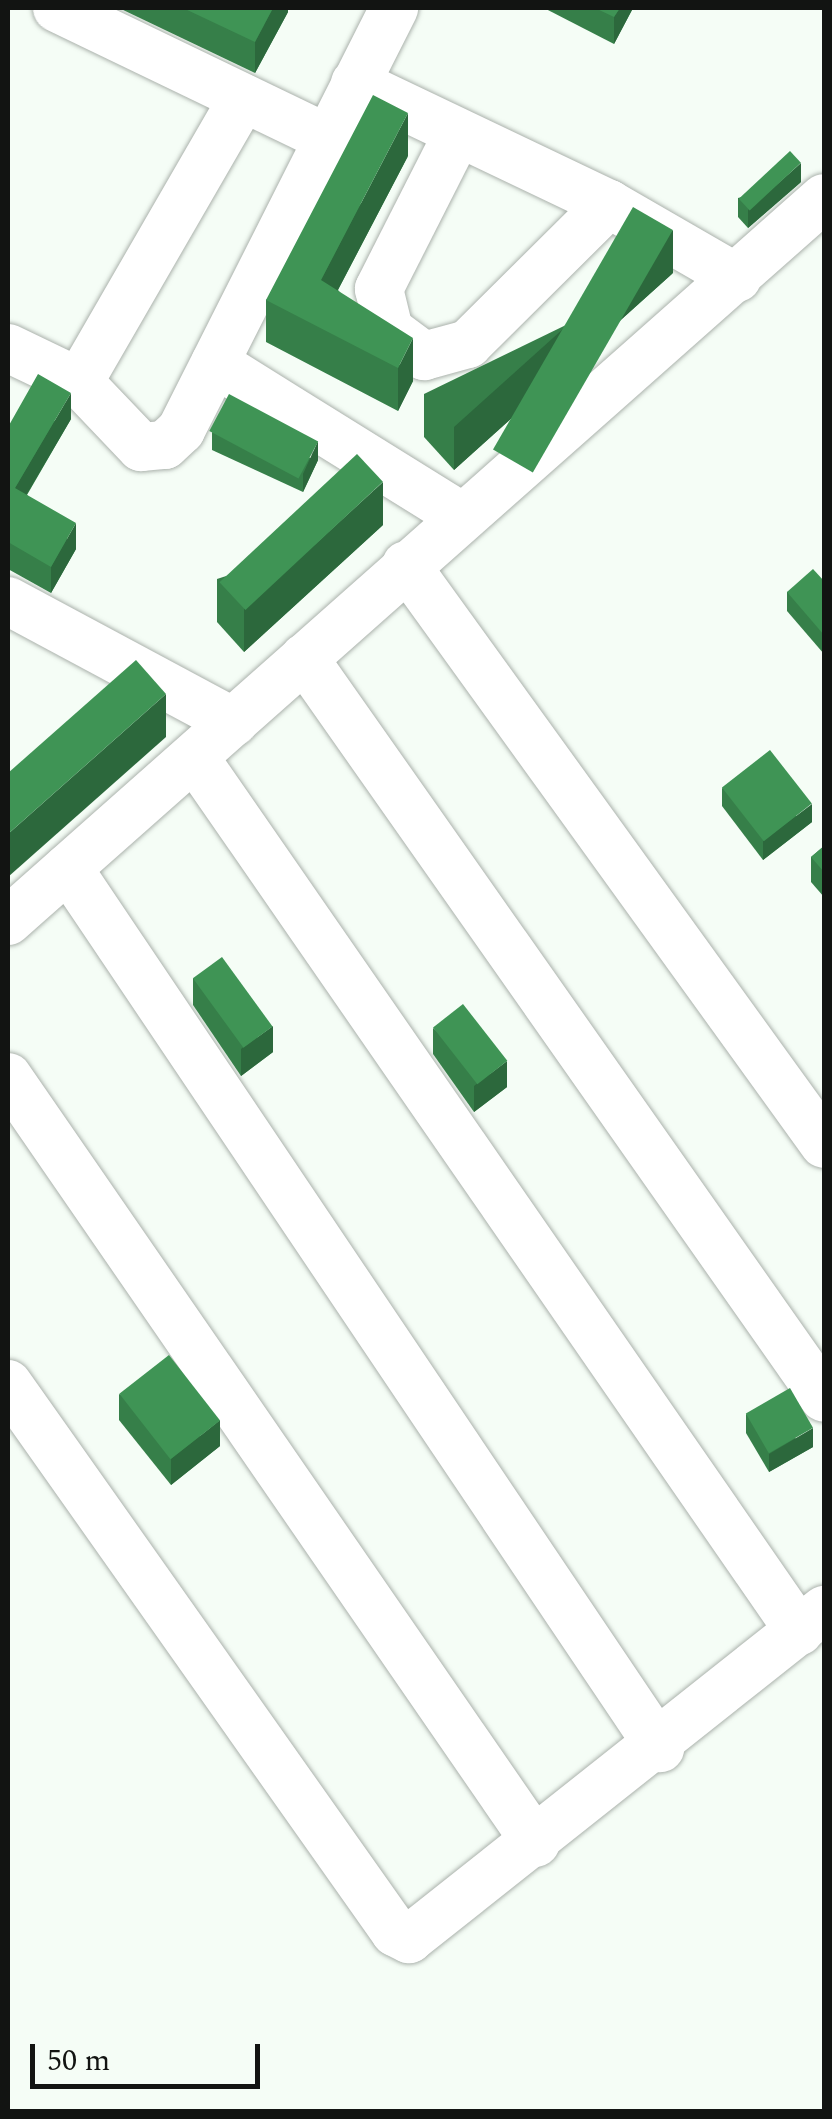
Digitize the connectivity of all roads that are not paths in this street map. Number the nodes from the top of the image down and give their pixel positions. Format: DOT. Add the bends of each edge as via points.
graph roads {
  1 [pos="57,8"];
  2 [pos="381,12"];
  3 [pos="355,84"];
  4 [pos="243,98"];
  5 [pos="458,132"];
  6 [pos="327,138"];
  7 [pos="824,198"];
  8 [pos="609,204"];
  9 [pos="737,278"];
  10 [pos="10,356"];
  11 [pos="215,363"];
  12 [pos="78,382"];
  13 [pos="462,516"];
  14 [pos="406,566"];
  15 [pos="8,601"];
  16 [pos="304,658"];
  17 [pos="234,722"];
  18 [pos="194,758"];
  19 [pos="68,868"];
  20 [pos="8,921"];
  21 [pos="8,1077"];
  22 [pos="824,1144"];
  23 [pos="8,1384"];
  24 [pos="824,1398"];
  25 [pos="812,1620"];
  26 [pos="660,1748"];
  27 [pos="536,1842"];
  1 -- 4 [label="street"];
  2 -- 3 [label="street"];
  3 -- 5 [label="street"];
  3 -- 6 [label="street"];
  4 -- 6 [label="street"];
  4 -- 12 [label="street"];
  5 -- 8 [label="street"];
  5 -- 8 [label="street" via="379,289 389,330 424,356 468,344"];
  6 -- 11 [label="street"];
  7 -- 9 [label="street"];
  8 -- 9 [label="street"];
  9 -- 13 [label="street"];
  10 -- 12 [label="street"];
  11 -- 12 [label="street" via="166,445 141,447"];
  11 -- 13 [label="street"];
  13 -- 14 [label="street"];
  14 -- 16 [label="street"];
  14 -- 22 [label="street"];
  15 -- 17 [label="street"];
  16 -- 17 [label="street"];
  16 -- 24 [label="street"];
  17 -- 18 [label="street"];
  18 -- 19 [label="street"];
  18 -- 25 [label="street"];
  19 -- 20 [label="street"];
  19 -- 26 [label="street"];
  21 -- 27 [label="street"];
  23 -- 27 [label="street" via="394,1932 409,1940"];
  25 -- 26 [label="street"];
  26 -- 27 [label="street"];
}
